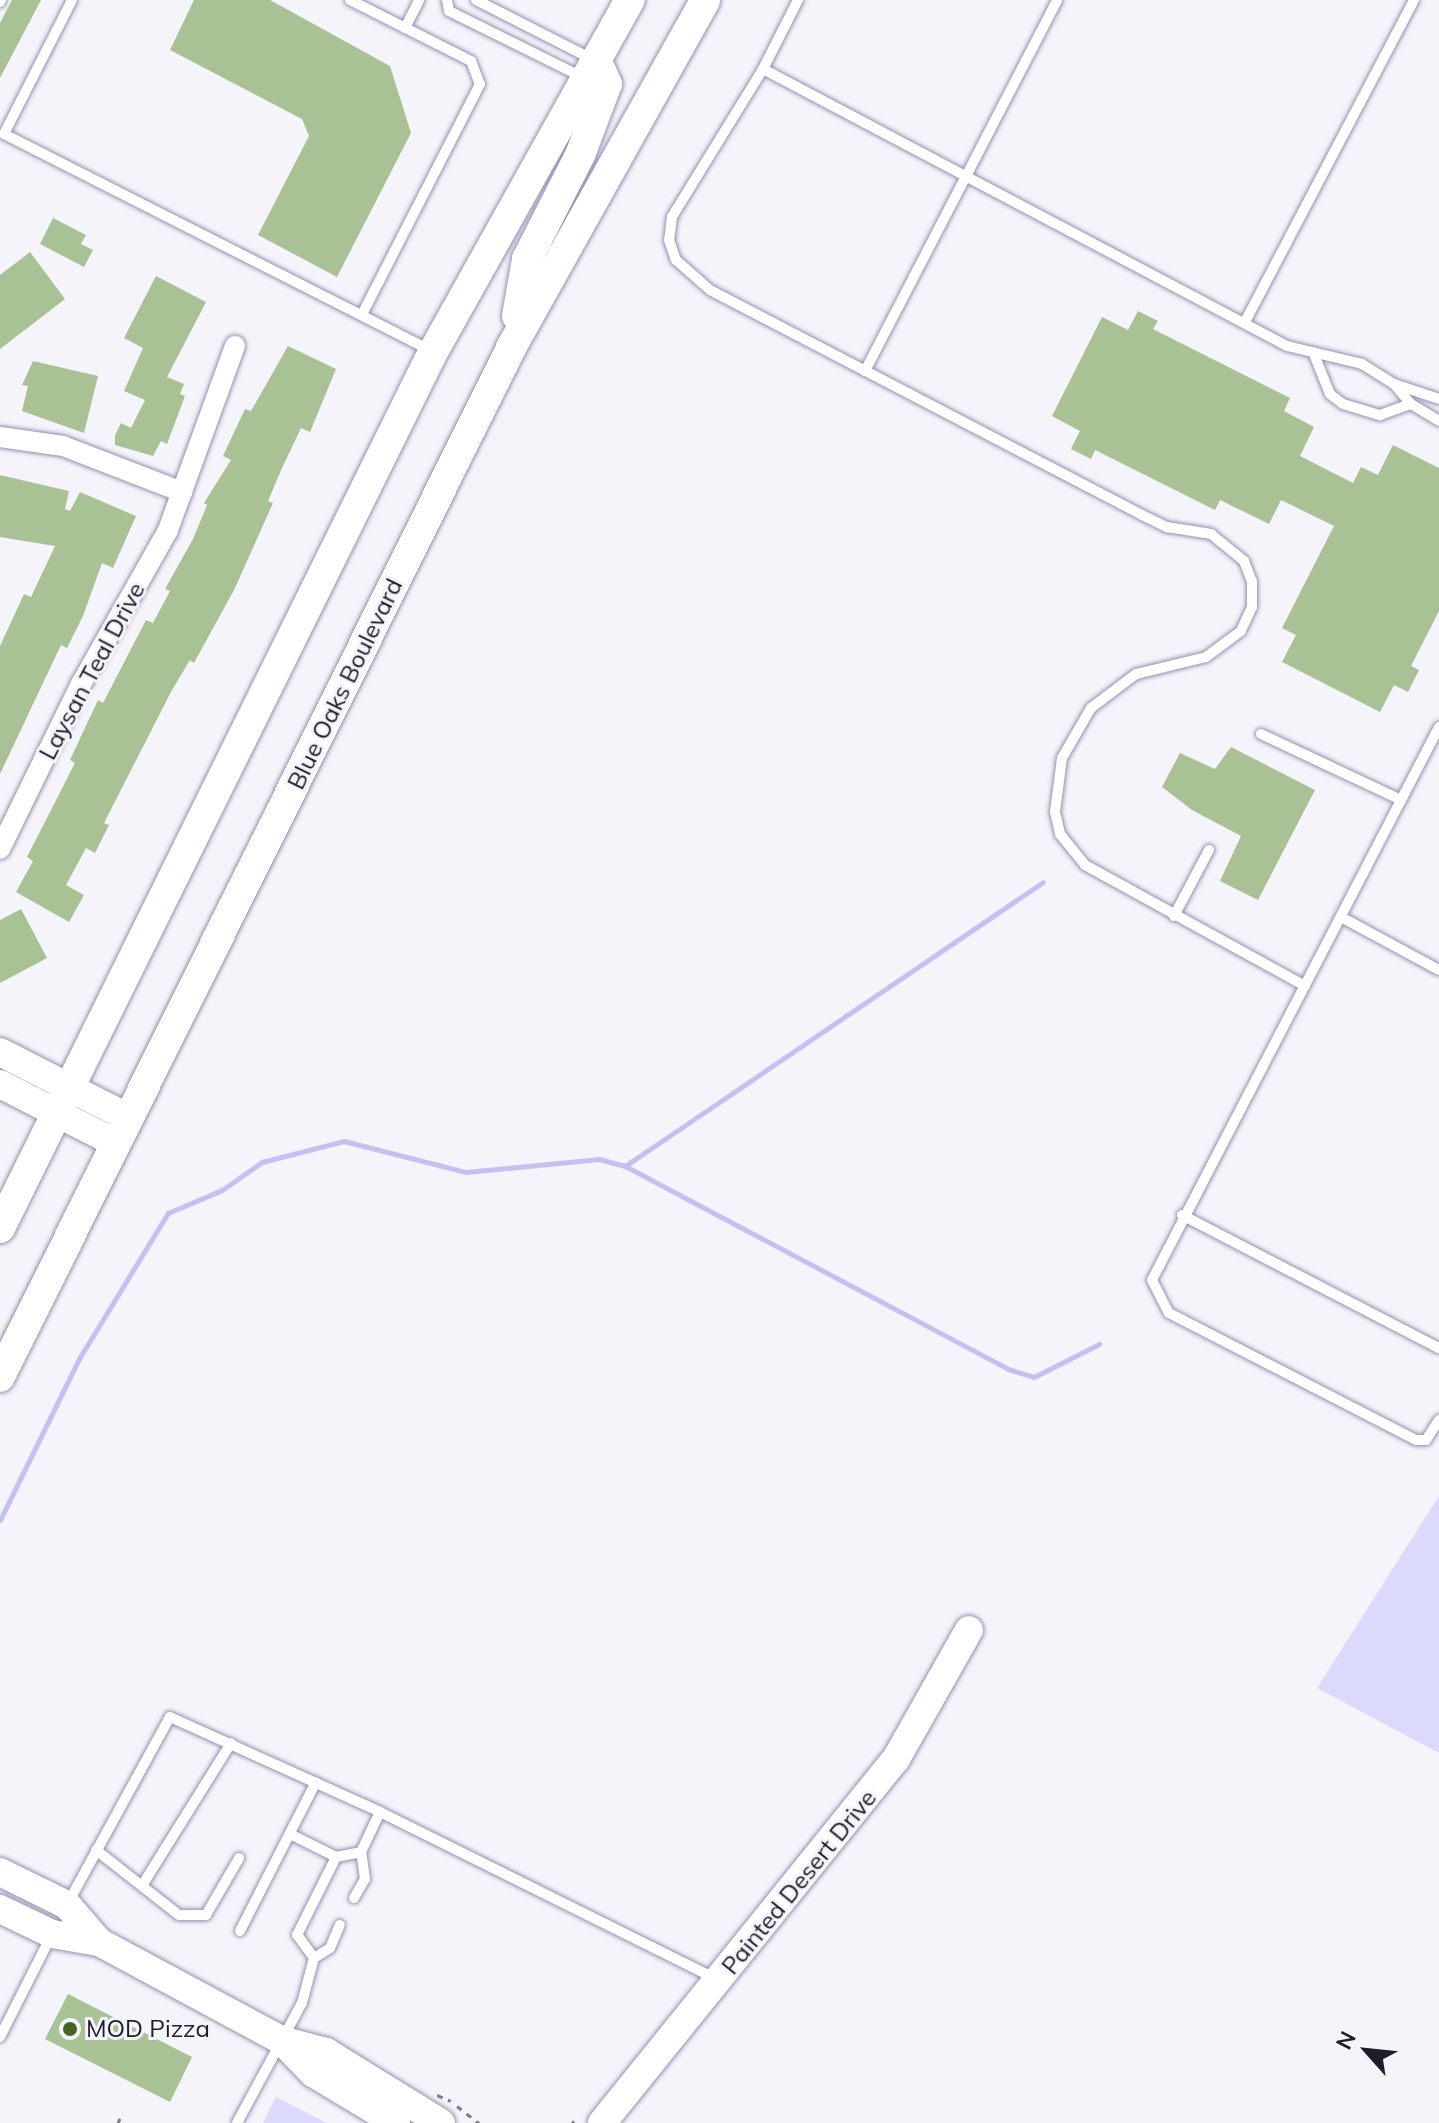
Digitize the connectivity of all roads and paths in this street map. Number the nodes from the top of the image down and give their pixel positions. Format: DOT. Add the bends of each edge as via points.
graph roads {
  1 [pos="72,0"];
  2 [pos="350,0"];
  3 [pos="419,0"];
  4 [pos="447,0"];
  5 [pos="476,0"];
  6 [pos="630,0"];
  7 [pos="705,0"];
  8 [pos="798,0"];
  9 [pos="1057,0"];
  10 [pos="1414,0"];
  11 [pos="405,28"];
  12 [pos="763,69"];
  13 [pos="592,71"];
  14 [pos="967,174"];
  15 [pos="362,315"];
  16 [pos="1245,322"];
  17 [pos="235,346"];
  18 [pos="512,346"];
  19 [pos="433,352"];
  20 [pos="1313,352"];
  21 [pos="865,371"];
  22 [pos="1394,384"];
  23 [pos="1439,399"];
  24 [pos="1411,404"];
  25 [pos="1439,421"];
  26 [pos="0,437"];
  27 [pos="182,492"];
  28 [pos="1439,727"];
  29 [pos="1261,734"];
  30 [pos="1401,800"];
  31 [pos="0,849"];
  32 [pos="1209,850"];
  33 [pos="1174,916"];
  34 [pos="1341,917"];
  35 [pos="1439,970"];
  36 [pos="1305,986"];
  37 [pos="0,1052"];
  38 [pos="0,1084"];
  39 [pos="64,1100"];
  40 [pos="123,1130"];
  41 [pos="1182,1215"];
  42 [pos="0,1228"];
  43 [pos="1439,1348"];
  44 [pos="0,1377"];
  45 [pos="1439,1420"];
  46 [pos="969,1630"];
  47 [pos="231,1743"];
  48 [pos="316,1782"];
  49 [pos="380,1812"];
  50 [pos="290,1834"];
  51 [pos="96,1850"];
  52 [pos="361,1852"];
  53 [pos="336,1857"];
  54 [pos="239,1858"];
  55 [pos="0,1872"];
  56 [pos="143,1884"];
  57 [pos="354,1898"];
  58 [pos="67,1905"];
  59 [pos="0,1909"];
  60 [pos="340,1925"];
  61 [pos="240,1931"];
  62 [pos="52,1934"];
  63 [pos="99,1942"];
  64 [pos="314,1958"];
  65 [pos="721,1980"];
  66 [pos="0,2037"];
  67 [pos="281,2040"];
  68 [pos="593,2122"];
  69 [pos="237,2123"];
  70 [pos="396,2123"];
  71 [pos="441,2123"];
  1 -- 15 [label="lane" via="4,134"];
  2 -- 11 [label="lane"];
  3 -- 11 [label="lane"];
  4 -- 13 [label="lane" via="449,11"];
  5 -- 13 [label="lane"];
  6 -- 13 [label="main road"];
  7 -- 18 [label="main road, Blue Oaks Boulevard"];
  8 -- 12 [label="lane"];
  9 -- 14 [label="lane"];
  10 -- 16 [label="lane"];
  11 -- 15 [label="lane" via="471,61 480,84"];
  12 -- 14 [label="lane"];
  12 -- 21 [label="lane" via="694,176 672,217 669,240 688,276"];
  13 -- 18 [label="main road" via="607,84 580,155 527,259"];
  13 -- 19 [label="main road"];
  14 -- 16 [label="lane"];
  14 -- 21 [label="lane"];
  15 -- 19 [label="lane"];
  16 -- 20 [label="lane" via="1287,346"];
  17 -- 27 [label="street, Laysan Teal Drive"];
  18 -- 40 [label="main road, Blue Oaks Boulevard"];
  19 -- 39 [label="main road"];
  20 -- 22 [label="lane" via="1362,364"];
  20 -- 24 [label="lane" via="1330,394 1343,404 1380,415"];
  21 -- 33 [label="lane" via="1167,527 1211,534 1244,561 1252,582 1252,607 1241,631 1206,657 1136,674 1111,690 1075,732 1056,783 1055,812 1071,852 1105,879"];
  22 -- 23 [label="lane"];
  22 -- 24 [label="lane"];
  24 -- 25 [label="lane"];
  26 -- 27 [label="street" via="63,446"];
  27 -- 31 [label="street, Laysan Teal Drive" via="168,530 81,684"];
  28 -- 30 [label="lane"];
  29 -- 30 [label="lane"];
  30 -- 34 [label="lane"];
  32 -- 33 [label="lane"];
  33 -- 36 [label="lane"];
  34 -- 35 [label="lane"];
  34 -- 36 [label="lane"];
  36 -- 41 [label="lane"];
  37 -- 39 [label="street"];
  38 -- 39 [label="street"];
  39 -- 40 [label="street"];
  39 -- 42 [label="main road"];
  40 -- 44 [label="main road, Blue Oaks Boulevard"];
  41 -- 43 [label="lane"];
  41 -- 45 [label="lane" via="1152,1280 1169,1313 1418,1441 1426,1440"];
  46 -- 65 [label="street, Painted Desert Drive" via="896,1759"];
  47 -- 48 [label="lane"];
  47 -- 51 [label="lane" via="170,1717"];
  47 -- 56 [label="lane"];
  48 -- 49 [label="lane"];
  48 -- 50 [label="lane"];
  49 -- 52 [label="lane"];
  49 -- 65 [label="lane"];
  50 -- 53 [label="lane"];
  50 -- 61 [label="lane"];
  51 -- 56 [label="lane"];
  51 -- 58 [label="lane"];
  52 -- 53 [label="lane"];
  52 -- 57 [label="lane" via="365,1879"];
  53 -- 64 [label="lane" via="297,1935"];
  54 -- 56 [label="lane" via="206,1915 179,1915"];
  55 -- 58 [label="street"];
  58 -- 63 [label="street"];
  59 -- 62 [label="street"];
  60 -- 64 [label="lane" via="330,1948"];
  62 -- 63 [label="street"];
  62 -- 66 [label="lane"];
  63 -- 67 [label="street"];
  64 -- 67 [label="lane" via="302,2003"];
  65 -- 68 [label="street, Painted Desert Drive"];
  67 -- 69 [label="lane"];
  67 -- 70 [label="street" via="313,2073"];
  67 -- 71 [label="street" via="326,2052"];
}
